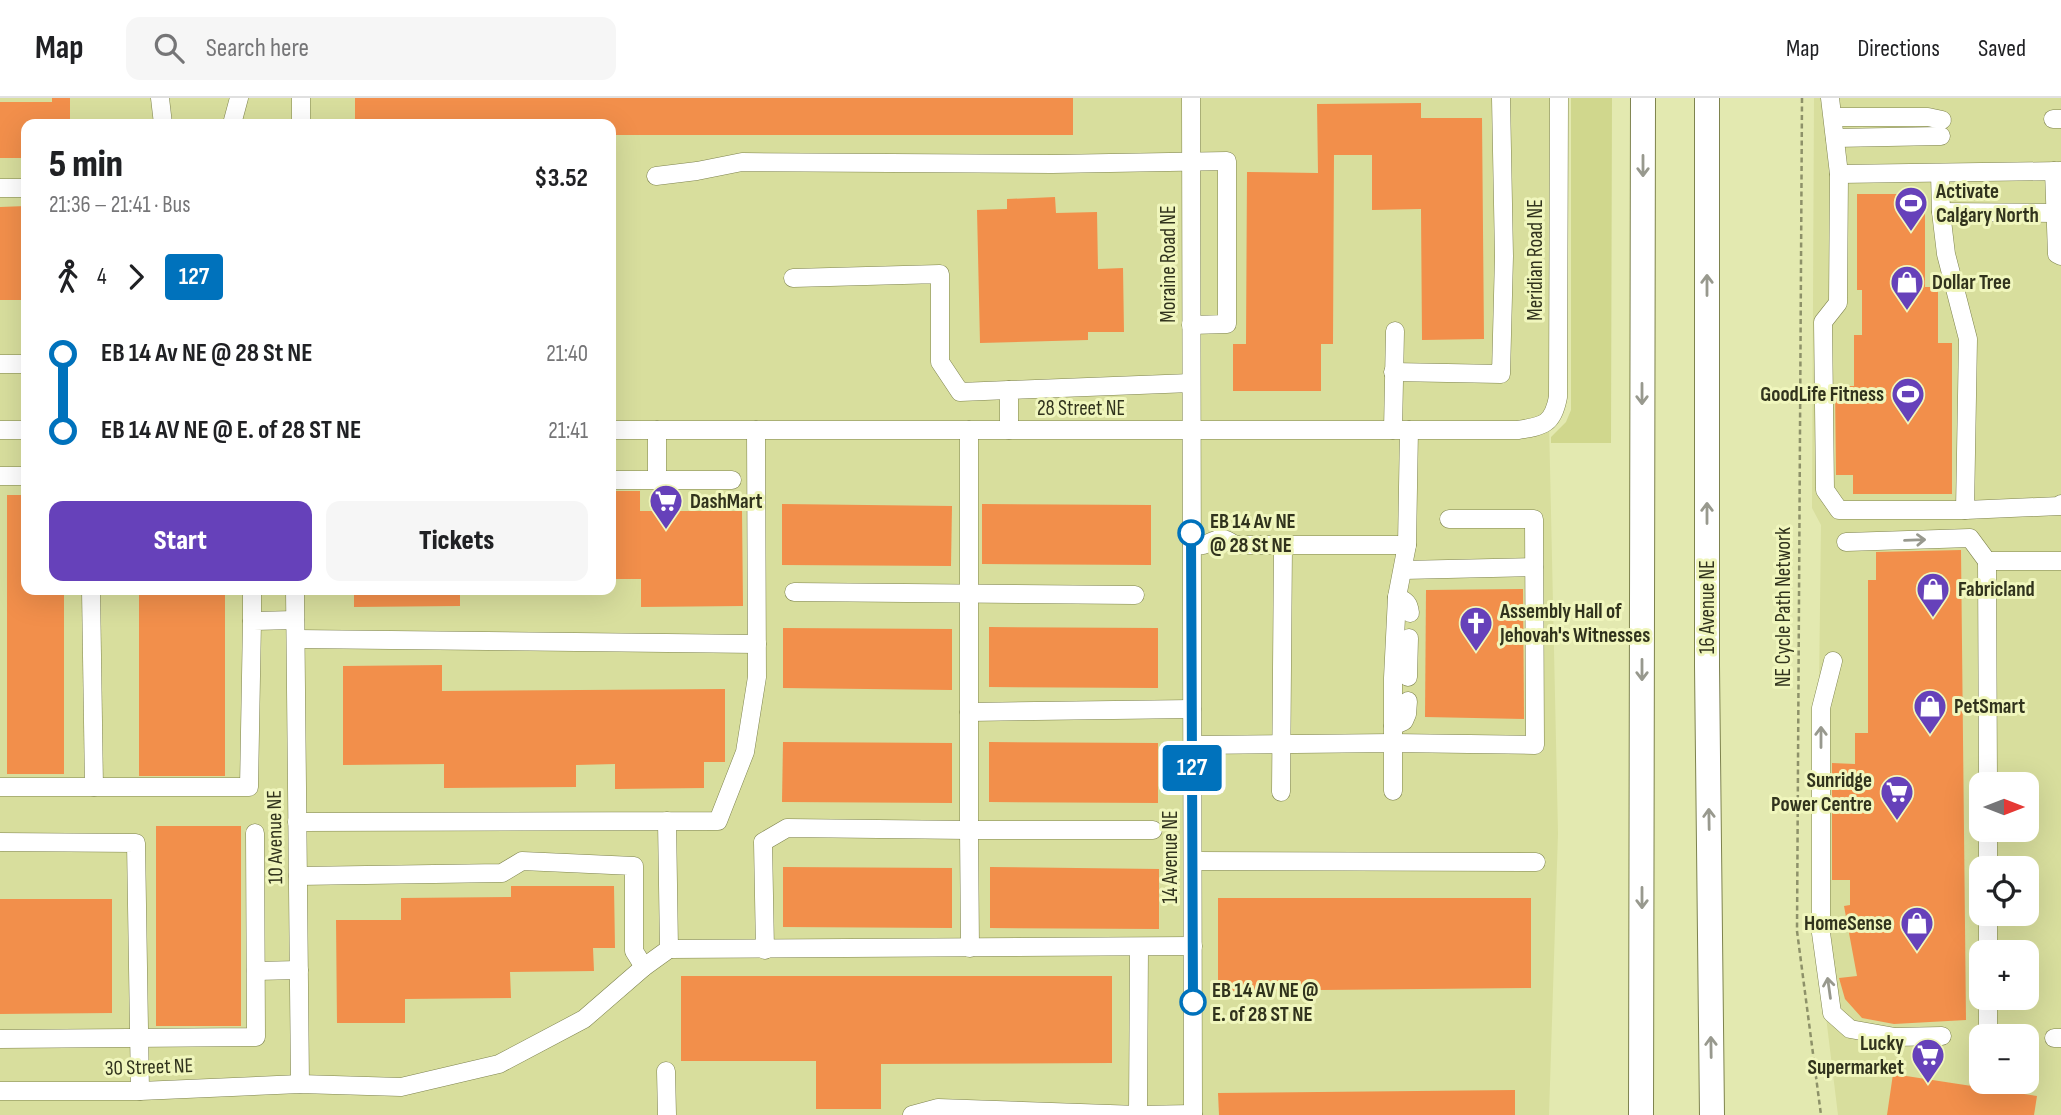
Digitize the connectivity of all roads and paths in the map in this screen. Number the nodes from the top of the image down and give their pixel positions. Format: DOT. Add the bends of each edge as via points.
graph roads {
  1 [pos="160,98"];
  2 [pos="239,98"];
  3 [pos="301,98"];
  4 [pos="1191,98"];
  5 [pos="1501,98"];
  6 [pos="1559,98"];
  7 [pos="1643,98"];
  8 [pos="1707,98"];
  9 [pos="1801,98"];
  10 [pos="1830,98"];
  11 [pos="162,119"];
  12 [pos="233,119"];
  13 [pos="301,119"];
  14 [pos="1834,128"];
  15 [pos="1941,128"];
  16 [pos="1191,161"];
  17 [pos="2057,171"];
  18 [pos="1940,173"];
  19 [pos="1839,174"];
  20 [pos="656,176"];
  21 [pos="0,188"];
  22 [pos="21,188"];
  23 [pos="1941,212"];
  24 [pos="2054,213"];
  25 [pos="2061,256"];
  26 [pos="793,278"];
  27 [pos="1191,325"];
  28 [pos="1395,331"];
  29 [pos="0,364"];
  30 [pos="21,365"];
  31 [pos="1394,372"];
  32 [pos="1191,383"];
  33 [pos="1009,390"];
  34 [pos="1549,421"];
  35 [pos="0,430"];
  36 [pos="21,430"];
  37 [pos="616,430"];
  38 [pos="657,430"];
  39 [pos="756,430"];
  40 [pos="969,430"];
  41 [pos="1009,430"];
  42 [pos="1191,430"];
  43 [pos="1401,430"];
  44 [pos="0,476"];
  45 [pos="21,476"];
  46 [pos="616,480"];
  47 [pos="657,480"];
  48 [pos="732,480"];
  49 [pos="2061,504"];
  50 [pos="1965,510"];
  51 [pos="1449,519"];
  52 [pos="1846,542"];
  53 [pos="1198,545"];
  54 [pos="1283,545"];
  55 [pos="1406,545"];
  56 [pos="1987,561"];
  57 [pos="2061,561"];
  58 [pos="1534,567"];
  59 [pos="1403,570"];
  60 [pos="794,592"];
  61 [pos="969,594"];
  62 [pos="1135,594"];
  63 [pos="90,595"];
  64 [pos="252,595"];
  65 [pos="295,595"];
  66 [pos="1397,597"];
  67 [pos="1410,613"];
  68 [pos="295,620"];
  69 [pos="252,621"];
  70 [pos="1409,638"];
  71 [pos="296,639"];
  72 [pos="757,644"];
  73 [pos="1833,661"];
  74 [pos="1408,677"];
  75 [pos="1408,701"];
  76 [pos="1192,709"];
  77 [pos="969,712"];
  78 [pos="1394,735"];
  79 [pos="1192,745"];
  80 [pos="1281,745"];
  81 [pos="1987,772"];
  82 [pos="0,787"];
  83 [pos="94,787"];
  84 [pos="1280,792"];
  85 [pos="1393,792"];
  86 [pos="667,821"];
  87 [pos="297,822"];
  88 [pos="969,830"];
  89 [pos="1153,830"];
  90 [pos="255,833"];
  91 [pos="0,842"];
  92 [pos="1193,860"];
  93 [pos="1536,862"];
  94 [pos="298,876"];
  95 [pos="1193,946"];
  96 [pos="1139,947"];
  97 [pos="970,948"];
  98 [pos="670,949"];
  99 [pos="765,950"];
  100 [pos="644,967"];
  101 [pos="299,970"];
  102 [pos="256,971"];
  103 [pos="1942,1036"];
  104 [pos="0,1039"];
  105 [pos="139,1039"];
  106 [pos="666,1071"];
  107 [pos="300,1084"];
  108 [pos="0,1091"];
  109 [pos="140,1091"];
  110 [pos="1193,1114"];
  111 [pos="667,1115"];
  112 [pos="912,1115"];
  113 [pos="1138,1115"];
  114 [pos="1641,1115"];
  115 [pos="1712,1115"];
  116 [pos="1821,1115"];
  1 -- 11 [label="street"];
  2 -- 12 [label="street"];
  3 -- 13 [label="street"];
  4 -- 16 [label="street, Moraine Road NE"];
  5 -- 31 [label="street" via="1501,374"];
  6 -- 34 [label="street, Meridian Road NE" via="1558,397"];
  7 -- 114 [label="highway, one-way"];
  115 -- 8 [label="highway, 16 Avenue NE, one-way"];
  9 -- 116 [label="path, NE Cycle Path Network" via="1797,931"];
  10 -- 14 [label="street"];
  14 -- 15 [label="street" via="1927,117"];
  14 -- 19 [label="street"];
  16 -- 20 [label="street" via="742,162"];
  16 -- 27 [label="street, Moraine Road NE"];
  16 -- 27 [label="street" via="1227,160 1227,324"];
  17 -- 18 [label="street"];
  17 -- 24 [label="street"];
  18 -- 19 [label="street"];
  18 -- 23 [label="street"];
  19 -- 50 [label="street" via="1838,303 1823,322 1825,491 1839,510"];
  21 -- 22 [label="street"];
  23 -- 24 [label="street"];
  23 -- 50 [label="street" via="1946,254 1969,339"];
  24 -- 25 [label="street" via="2057,254"];
  26 -- 33 [label="street" via="940,274 940,362 960,392"];
  27 -- 32 [label="street, Moraine Road NE"];
  28 -- 31 [label="street"];
  29 -- 30 [label="street"];
  31 -- 43 [label="street"];
  32 -- 33 [label="street"];
  32 -- 42 [label="street, Moraine Road NE"];
  33 -- 41 [label="street"];
  34 -- 43 [label="street, 28 Street NE" via="1518,430"];
  35 -- 36 [label="street"];
  37 -- 38 [label="street, 28 Street NE"];
  38 -- 39 [label="street, 28 Street NE"];
  38 -- 47 [label="street"];
  39 -- 40 [label="street, 28 Street NE"];
  39 -- 72 [label="street"];
  40 -- 41 [label="street, 28 Street NE"];
  40 -- 61 [label="street"];
  41 -- 42 [label="street, 28 Street NE"];
  42 -- 43 [label="street, 28 Street NE"];
  42 -- 53 [label="street, 14 Avenue NE"];
  43 -- 55 [label="street"];
  44 -- 45 [label="street"];
  46 -- 47 [label="street"];
  47 -- 48 [label="street"];
  49 -- 50 [label="street"];
  51 -- 58 [label="street" via="1534,519"];
  52 -- 56 [label="street, one-way" via="1970,538"];
  53 -- 54 [label="street" via="1228,551 1235,545"];
  53 -- 76 [label="street, 14 Avenue NE"];
  54 -- 55 [label="street"];
  54 -- 80 [label="street"];
  55 -- 59 [label="street"];
  56 -- 57 [label="street"];
  56 -- 81 [label="street"];
  58 -- 59 [label="street"];
  58 -- 78 [label="street" via="1535,745"];
  59 -- 66 [label="street"];
  60 -- 61 [label="street"];
  61 -- 62 [label="street"];
  61 -- 77 [label="street"];
  63 -- 83 [label="street"];
  64 -- 69 [label="street"];
  65 -- 68 [label="street, 10 Avenue NE"];
  66 -- 67 [label="street" via="1405,600"];
  66 -- 78 [label="street"];
  68 -- 69 [label="street"];
  68 -- 71 [label="street, 10 Avenue NE"];
  69 -- 83 [label="street" via="249,787"];
  70 -- 74 [label="street"];
  71 -- 72 [label="street"];
  71 -- 87 [label="street, 10 Avenue NE"];
  72 -- 86 [label="street" via="757,677 745,752 718,821"];
  103 -- 73 [label="street, one-way" via="1895,1037 1850,1029 1832,1013 1821,933 1821,708"];
  75 -- 78 [label="street" via="1404,721"];
  76 -- 77 [label="street"];
  76 -- 79 [label="street, 14 Avenue NE"];
  77 -- 88 [label="street"];
  78 -- 80 [label="street"];
  78 -- 85 [label="street"];
  79 -- 80 [label="street"];
  79 -- 92 [label="street, 14 Avenue NE"];
  80 -- 84 [label="street"];
  82 -- 83 [label="street"];
  86 -- 87 [label="street"];
  86 -- 98 [label="street"];
  87 -- 94 [label="street, 10 Avenue NE"];
  88 -- 89 [label="street"];
  88 -- 97 [label="street"];
  88 -- 99 [label="street" via="787,828 763,842"];
  90 -- 102 [label="street"];
  91 -- 105 [label="street" via="136,843"];
  92 -- 93 [label="street"];
  92 -- 95 [label="street, 14 Avenue NE"];
  94 -- 100 [label="street" via="502,873 522,861 634,866 634,951"];
  94 -- 101 [label="street, 10 Avenue NE"];
  95 -- 96 [label="street"];
  95 -- 110 [label="street, 14 Avenue NE"];
  96 -- 97 [label="street"];
  96 -- 113 [label="street"];
  97 -- 99 [label="street"];
  98 -- 99 [label="street"];
  98 -- 100 [label="street, 30 Street NE"];
  100 -- 107 [label="street, 30 Street NE" via="584,1018 499,1064 401,1087"];
  101 -- 102 [label="street"];
  101 -- 107 [label="street, 10 Avenue NE"];
  102 -- 105 [label="street" via="257,1037"];
  104 -- 105 [label="street"];
  105 -- 109 [label="street"];
  106 -- 111 [label="street"];
  107 -- 109 [label="street, 30 Street NE"];
  108 -- 109 [label="street, 30 Street NE"];
  110 -- 113 [label="street"];
  112 -- 113 [label="street" via="938,1108"];
}
